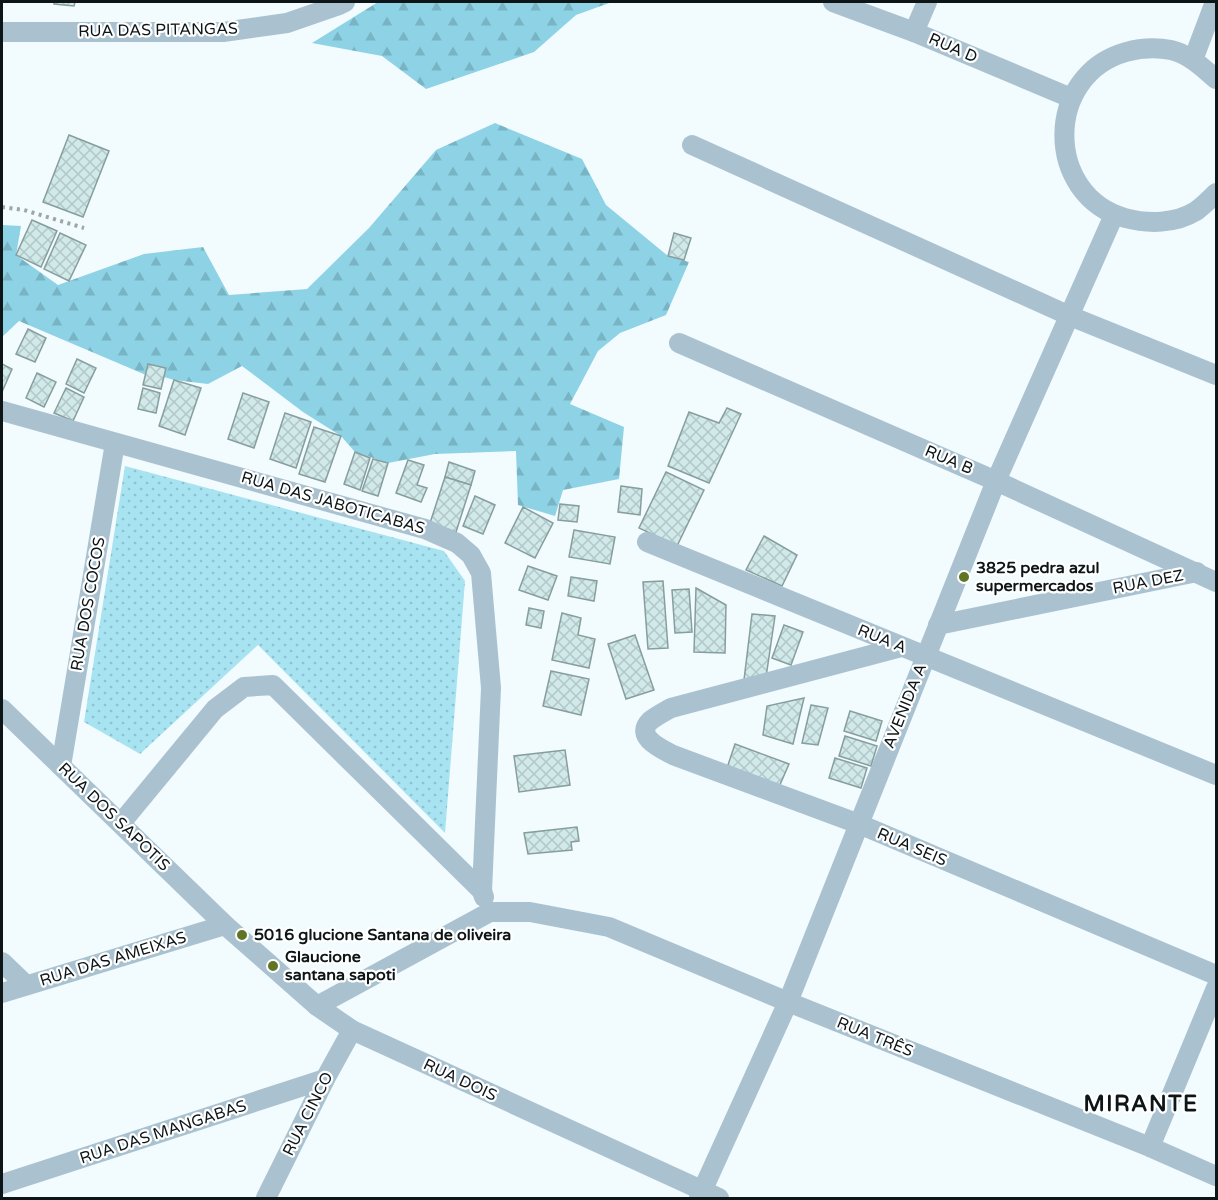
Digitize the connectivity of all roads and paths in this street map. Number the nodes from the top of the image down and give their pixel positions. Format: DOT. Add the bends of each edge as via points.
graph roads {
  1 [pos="345,2"];
  2 [pos="833,2"];
  3 [pos="927,2"];
  4 [pos="1215,2"];
  5 [pos="2,32"];
  6 [pos="914,32"];
  7 [pos="1193,60"];
  8 [pos="1216,79"];
  9 [pos="1071,98"];
  10 [pos="692,145"];
  11 [pos="1216,193"];
  12 [pos="2,207"];
  13 [pos="1114,215"];
  14 [pos="84,228"];
  15 [pos="1070,316"];
  16 [pos="679,343"];
  17 [pos="1216,375"];
  18 [pos="2,411"];
  19 [pos="116,443"];
  20 [pos="996,481"];
  21 [pos="647,543"];
  22 [pos="1216,568"];
  23 [pos="1195,573"];
  24 [pos="1216,582"];
  25 [pos="938,625"];
  26 [pos="901,647"];
  27 [pos="925,656"];
  28 [pos="2,710"];
  29 [pos="61,766"];
  30 [pos="1216,775"];
  31 [pos="121,823"];
  32 [pos="859,825"];
  33 [pos="482,891"];
  34 [pos="490,912"];
  35 [pos="225,924"];
  36 [pos="2,962"];
  37 [pos="1216,975"];
  38 [pos="26,985"];
  39 [pos="1216,988"];
  40 [pos="2,993"];
  41 [pos="788,1002"];
  42 [pos="318,1006"];
  43 [pos="352,1030"];
  44 [pos="325,1079"];
  45 [pos="1149,1147"];
  46 [pos="1216,1176"];
  47 [pos="2,1184"];
  48 [pos="707,1196"];
  49 [pos="266,1198"];
  1 -- 5 [label="street, RUA DAS PITANGAS" via="287,23 223,32"];
  2 -- 6 [label="street, RUA D"];
  3 -- 6 [label="street"];
  4 -- 7 [label="street"];
  6 -- 9 [label="street, RUA D"];
  7 -- 8 [label="street"];
  7 -- 9 [label="street" via="1172,50 1142,48 1113,56 1088,74"];
  9 -- 13 [label="street" via="1064,125 1065,152 1074,178 1091,200"];
  10 -- 15 [label="street"];
  11 -- 13 [label="street" via="1195,211 1169,221 1141,222"];
  12 -- 14 [label="path"];
  13 -- 15 [label="street, AVENIDA A"];
  15 -- 17 [label="street"];
  15 -- 20 [label="street, AVENIDA A"];
  16 -- 20 [label="street, RUA B"];
  18 -- 19 [label="street, RUA DAS JABOTICABAS"];
  19 -- 29 [label="street, RUA DOS COCOS"];
  19 -- 33 [label="street, RUA DAS JABOTICABAS" via="425,529 457,543 471,555 481,573 490,688"];
  20 -- 23 [label="street, RUA B"];
  20 -- 25 [label="street, AVENIDA A"];
  21 -- 26 [label="street, RUA A"];
  22 -- 23 [label="street, RUA DEZ"];
  23 -- 24 [label="street, RUA B"];
  23 -- 25 [label="street, RUA DEZ"];
  25 -- 27 [label="street, AVENIDA A"];
  26 -- 27 [label="street, RUA A"];
  26 -- 32 [label="street, RUA SEIS" via="671,708 648,723 645,730 650,741 673,755"];
  27 -- 30 [label="street, RUA A"];
  27 -- 32 [label="street, AVENIDA A"];
  28 -- 29 [label="street, RUA DOS SAPOTIS"];
  29 -- 31 [label="street, RUA DOS SAPOTIS"];
  31 -- 33 [label="street, RUA DAS JABOTICABAS" via="215,709 244,687 273,685"];
  31 -- 35 [label="street, RUA DOS SAPOTIS"];
  32 -- 37 [label="street, RUA SEIS"];
  32 -- 41 [label="street, AVENIDA A"];
  33 -- 34 [label="street, RUA DAS JABOTICABAS"];
  34 -- 41 [label="street, RUA TRÊS" via="530,912 609,927"];
  34 -- 42 [label="street"];
  35 -- 38 [label="street, RUA DAS AMEIXAS"];
  35 -- 42 [label="street, RUA DOIS"];
  36 -- 38 [label="street"];
  38 -- 40 [label="street, RUA DAS AMEIXAS"];
  39 -- 45 [label="street"];
  41 -- 45 [label="street, RUA TRÊS"];
  41 -- 48 [label="street, AVENIDA A"];
  42 -- 43 [label="street, RUA DOIS"];
  43 -- 44 [label="street, RUA CINCO"];
  43 -- 48 [label="street, RUA DOIS"];
  44 -- 47 [label="street, RUA DAS MANGABAS"];
  44 -- 49 [label="street, RUA CINCO"];
  45 -- 46 [label="street, RUA TRÊS"];
}
